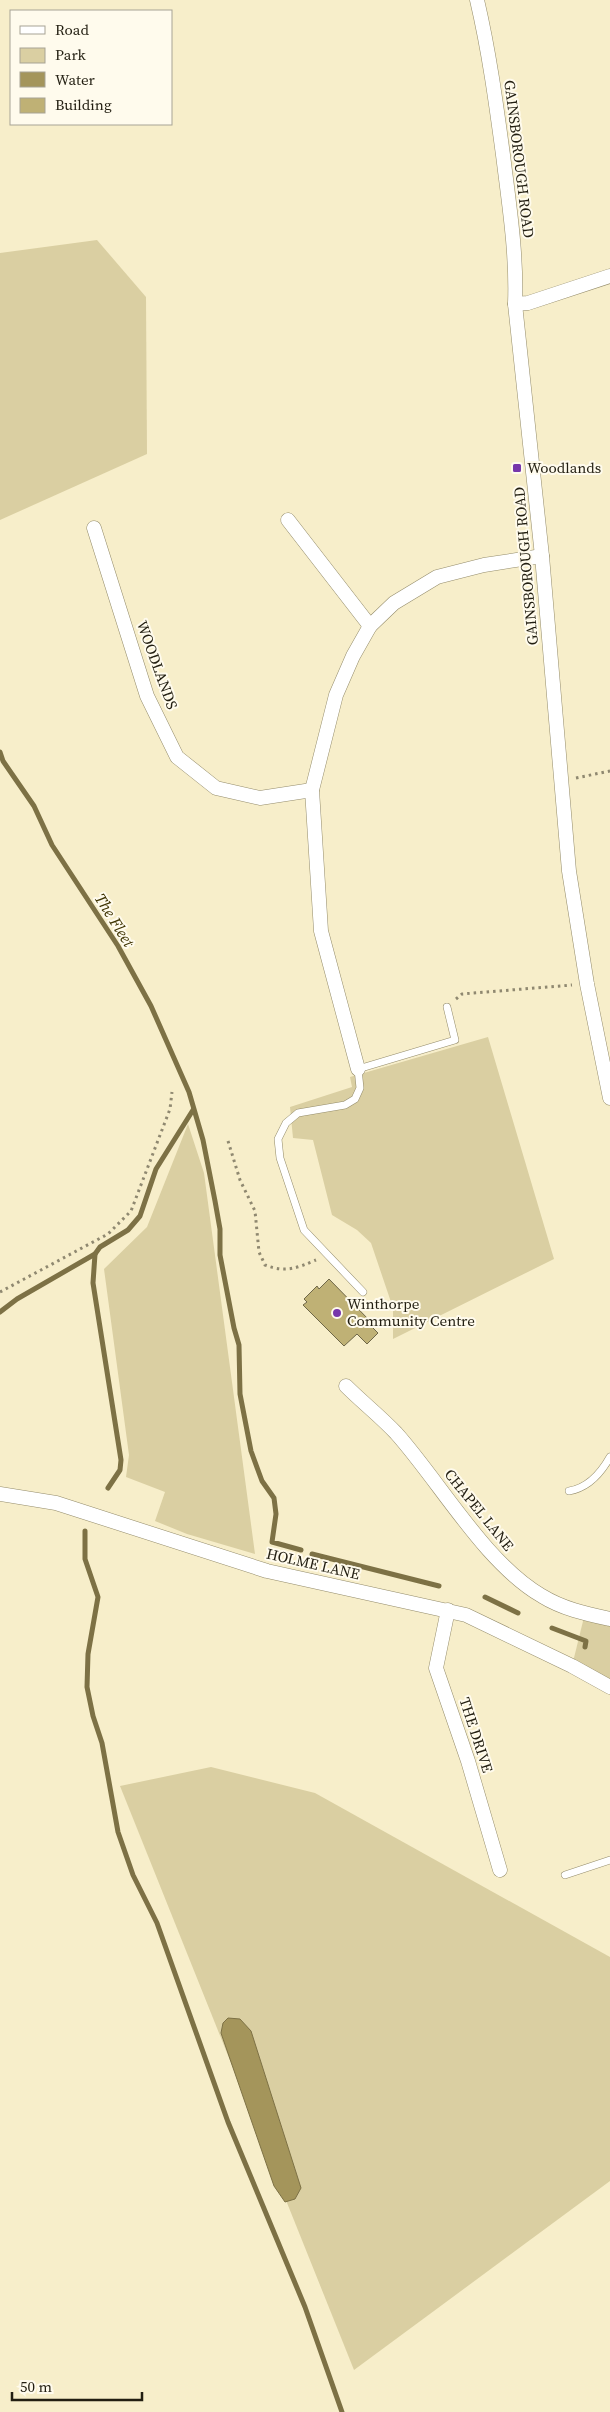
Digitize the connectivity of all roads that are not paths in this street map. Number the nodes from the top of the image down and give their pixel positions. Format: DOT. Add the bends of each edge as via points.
graph roads {
  1 [pos="477,0"];
  2 [pos="610,276"];
  3 [pos="516,304"];
  4 [pos="288,520"];
  5 [pos="94,528"];
  6 [pos="542,556"];
  7 [pos="370,626"];
  8 [pos="312,790"];
  9 [pos="447,1007"];
  10 [pos="358,1069"];
  11 [pos="610,1098"];
  12 [pos="362,1292"];
  13 [pos="346,1386"];
  14 [pos="610,1457"];
  15 [pos="569,1491"];
  16 [pos="0,1494"];
  17 [pos="448,1610"];
  18 [pos="610,1619"];
  19 [pos="610,1687"];
  20 [pos="610,1860"];
  21 [pos="500,1870"];
  22 [pos="566,1875"];
  1 -- 3 [label="street, GAINSBOROUGH ROAD" via="488,47 510,212"];
  2 -- 3 [label="street"];
  3 -- 6 [label="street, GAINSBOROUGH ROAD"];
  4 -- 7 [label="street"];
  5 -- 8 [label="street, WOODLANDS" via="148,696 177,756 216,788 260,798"];
  6 -- 7 [label="street" via="484,565 437,577 394,603"];
  6 -- 11 [label="street, GAINSBOROUGH ROAD" via="569,871"];
  7 -- 8 [label="street" via="336,695"];
  8 -- 10 [label="street" via="321,931"];
  9 -- 10 [label="lane" via="455,1040"];
  10 -- 12 [label="lane" via="360,1088 355,1099 345,1105 298,1113 286,1123 278,1139 280,1158 304,1230"];
  13 -- 18 [label="street, CHAPEL LANE" via="395,1432 513,1576 561,1606"];
  14 -- 15 [label="lane" via="585,1486"];
  16 -- 17 [label="street, HOLME LANE" via="56,1503 267,1571"];
  17 -- 19 [label="street, HOLME LANE" via="466,1615"];
  17 -- 21 [label="street, THE DRIVE" via="436,1668"];
  20 -- 22 [label="lane"];
}
